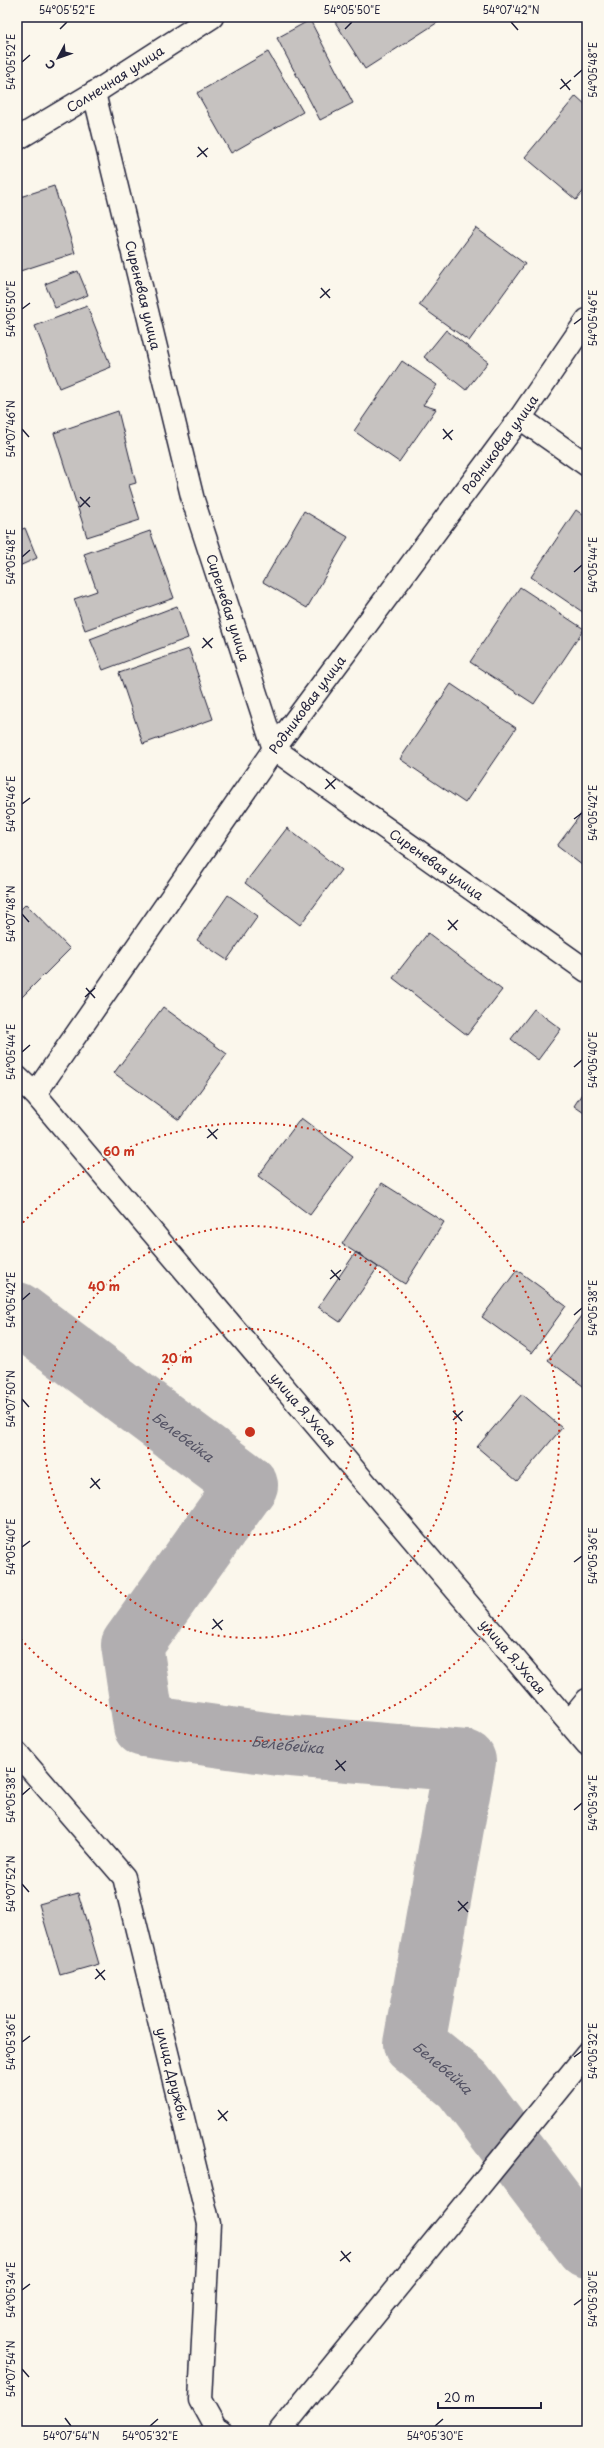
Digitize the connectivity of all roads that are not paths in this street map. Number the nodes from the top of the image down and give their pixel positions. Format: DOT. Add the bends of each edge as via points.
graph roads {
  1 [pos="212,17"];
  2 [pos="94,93"];
  3 [pos="17,139"];
  4 [pos="587,320"];
  5 [pos="520,418"];
  6 [pos="587,465"];
  7 [pos="274,749"];
  8 [pos="587,971"];
  9 [pos="17,1077"];
  10 [pos="35,1094"];
  11 [pos="587,1700"];
  12 [pos="570,1721"];
  13 [pos="587,1744"];
  14 [pos="17,1753"];
  15 [pos="587,2054"];
  16 [pos="220,2431"];
  17 [pos="280,2431"];
  1 -- 2 [label="street, Солнечная улица"];
  2 -- 3 [label="street, Солнечная улица"];
  2 -- 7 [label="street, Сиреневая улица" via="193,500"];
  4 -- 5 [label="street, Родниковая улица"];
  5 -- 6 [label="street"];
  5 -- 7 [label="street, Родниковая улица"];
  7 -- 8 [label="street, Сиреневая улица"];
  7 -- 10 [label="street, Родниковая улица"];
  9 -- 10 [label="street, улица Я.Ухсая"];
  10 -- 12 [label="street, улица Я.Ухсая"];
  11 -- 12 [label="street"];
  12 -- 13 [label="street, улица Я.Ухсая"];
  14 -- 16 [label="street, улица Дружбы" via="124,1877 209,2224 200,2400 216,2429"];
  15 -- 17 [label="street"];
}
